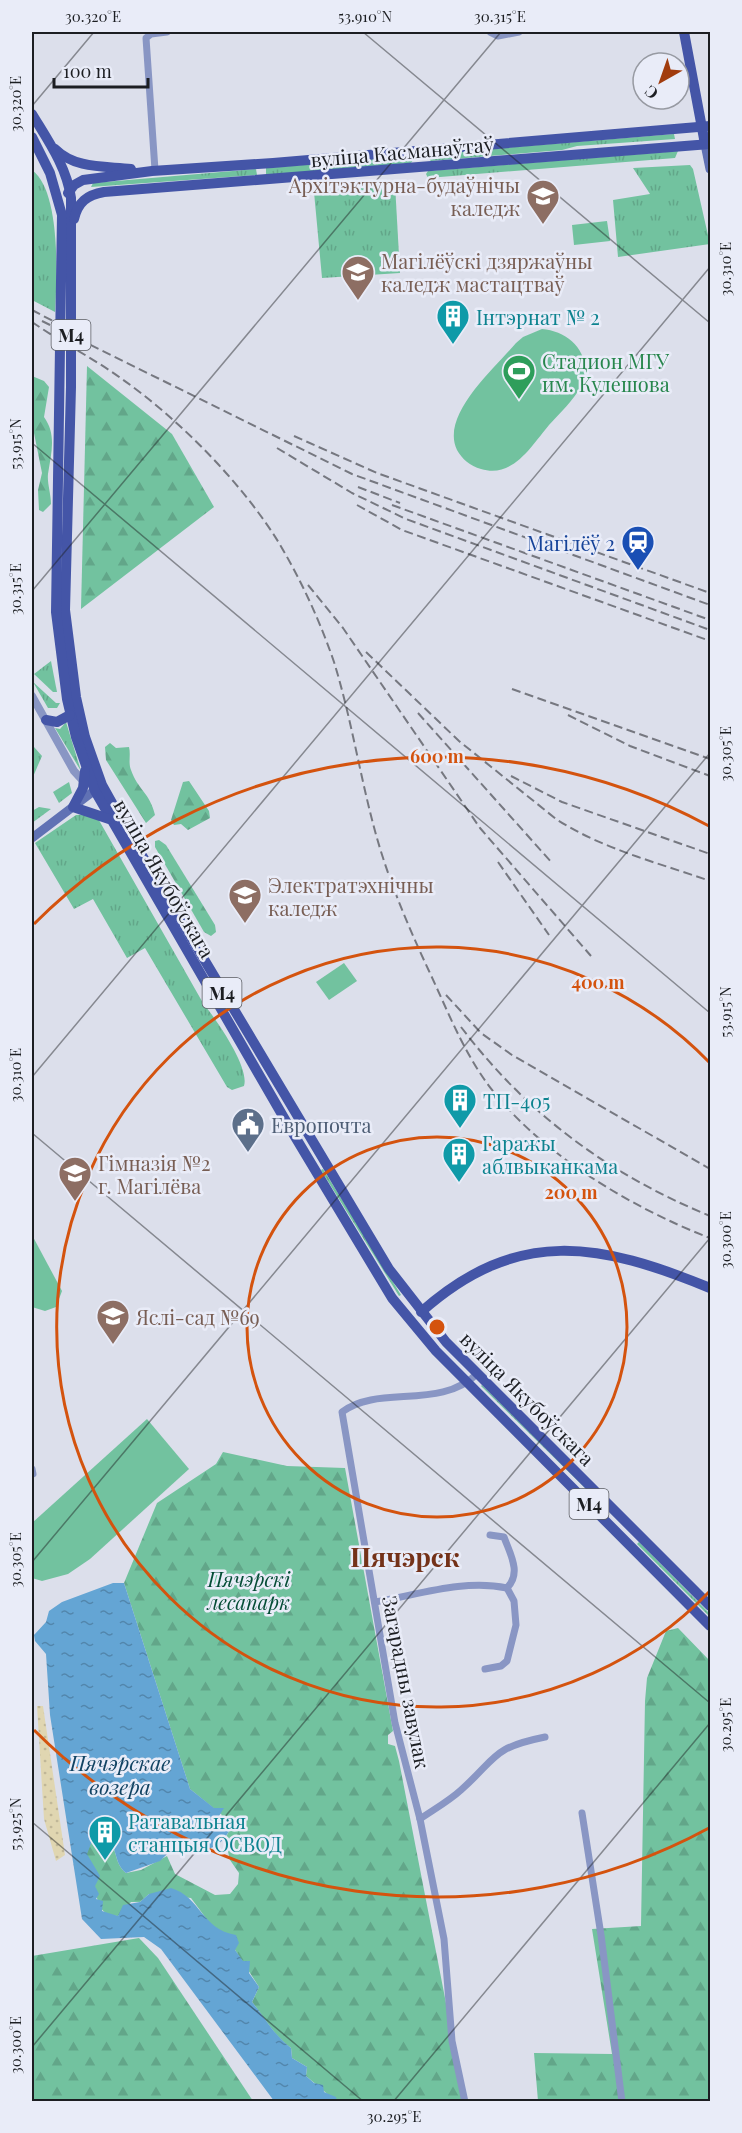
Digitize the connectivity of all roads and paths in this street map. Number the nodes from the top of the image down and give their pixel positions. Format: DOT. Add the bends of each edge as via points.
graph roads {
  1 [pos="167,32"];
  2 [pos="490,32"];
  3 [pos="519,32"];
  4 [pos="684,32"];
  5 [pos="32,114"];
  6 [pos="706,126"];
  7 [pos="32,137"];
  8 [pos="708,144"];
  9 [pos="52,146"];
  10 [pos="40,153"];
  11 [pos="711,169"];
  12 [pos="154,170"];
  13 [pos="91,178"];
  14 [pos="70,188"];
  15 [pos="96,193"];
  16 [pos="66,220"];
  17 [pos="32,696"];
  18 [pos="74,713"];
  19 [pos="46,720"];
  20 [pos="85,768"];
  21 [pos="84,782"];
  22 [pos="98,788"];
  23 [pos="74,807"];
  24 [pos="110,820"];
  25 [pos="32,838"];
  26 [pos="711,1288"];
  27 [pos="421,1312"];
  28 [pos="410,1321"];
  29 [pos="478,1373"];
  30 [pos="468,1383"];
  31 [pos="490,1535"];
  32 [pos="507,1588"];
  33 [pos="375,1602"];
  34 [pos="711,1606"];
  35 [pos="711,1626"];
  36 [pos="485,1669"];
  37 [pos="545,1737"];
  38 [pos="582,1814"];
  39 [pos="420,1819"];
  40 [pos="465,2102"];
  41 [pos="622,2102"];
  1 -- 12 [label="street" via="146,38"];
  2 -- 3 [label="street" via="498,36"];
  4 -- 6 [label="main road"];
  5 -- 9 [label="main road, М4"];
  6 -- 8 [label="main road"];
  6 -- 12 [label="main road, вуліца Касманаўтаў"];
  7 -- 10 [label="main road, М4"];
  8 -- 11 [label="main road"];
  8 -- 15 [label="main road, вуліца Касманаўтаў"];
  9 -- 12 [label="main road, вуліца Касманаўтаў" via="64,158 80,164"];
  9 -- 14 [label="main road, М4"];
  10 -- 14 [label="main road"];
  10 -- 16 [label="main road, М4"];
  12 -- 13 [label="main road, вуліца Касманаўтаў"];
  13 -- 14 [label="main road, вуліца Касманаўтаў"];
  13 -- 15 [label="main road" via="84,188"];
  14 -- 15 [label="main road, вуліца Касманаўтаў"];
  14 -- 16 [label="main road, М4"];
  15 -- 16 [label="main road" via="81,202"];
  16 -- 18 [label="main road, вуліца Якубоўскага / М4" via="65,610"];
  17 -- 19 [label="street"];
  18 -- 19 [label="main road" via="57,723"];
  18 -- 20 [label="main road, вуліца Якубоўскага / М4"];
  18 -- 22 [label="main road, вуліца Якубоўскага / М4"];
  19 -- 21 [label="street"];
  20 -- 21 [label="main road"];
  20 -- 22 [label="main road, вуліца Якубоўскага / М4"];
  21 -- 22 [label="street"];
  21 -- 23 [label="main road"];
  22 -- 23 [label="main road"];
  22 -- 24 [label="main road, вуліца Якубоўскага / М4"];
  22 -- 27 [label="main road, вуліца Якубоўскага / М4" via="389,1269"];
  23 -- 24 [label="main road"];
  23 -- 25 [label="main road"];
  24 -- 28 [label="main road, вуліца Якубоўскага / М4" via="384,1287"];
  26 -- 27 [label="main road" via="638,1262 568,1249 499,1263 446,1291"];
  27 -- 28 [label="main road"];
  27 -- 29 [label="main road, вуліца Якубоўскага / М4"];
  28 -- 30 [label="main road, вуліца Якубоўскага / М4"];
  29 -- 30 [label="street, Загарадны завулак"];
  29 -- 34 [label="main road, вуліца Якубоўскага / М4"];
  30 -- 33 [label="street, Загарадны завулак" via="454,1391 358,1402 342,1412"];
  30 -- 35 [label="main road, вуліца Якубоўскага / М4"];
  31 -- 32 [label="street" via="504,1537 516,1568 513,1582"];
  32 -- 33 [label="street" via="470,1584"];
  32 -- 36 [label="street" via="514,1601 516,1625 507,1661"];
  33 -- 39 [label="street, Загарадны завулак" via="395,1723"];
  37 -- 39 [label="street" via="495,1754 460,1791"];
  38 -- 41 [label="street" via="602,1935"];
  39 -- 40 [label="street, Загарадны завулак" via="444,1939 452,2042"];
}
